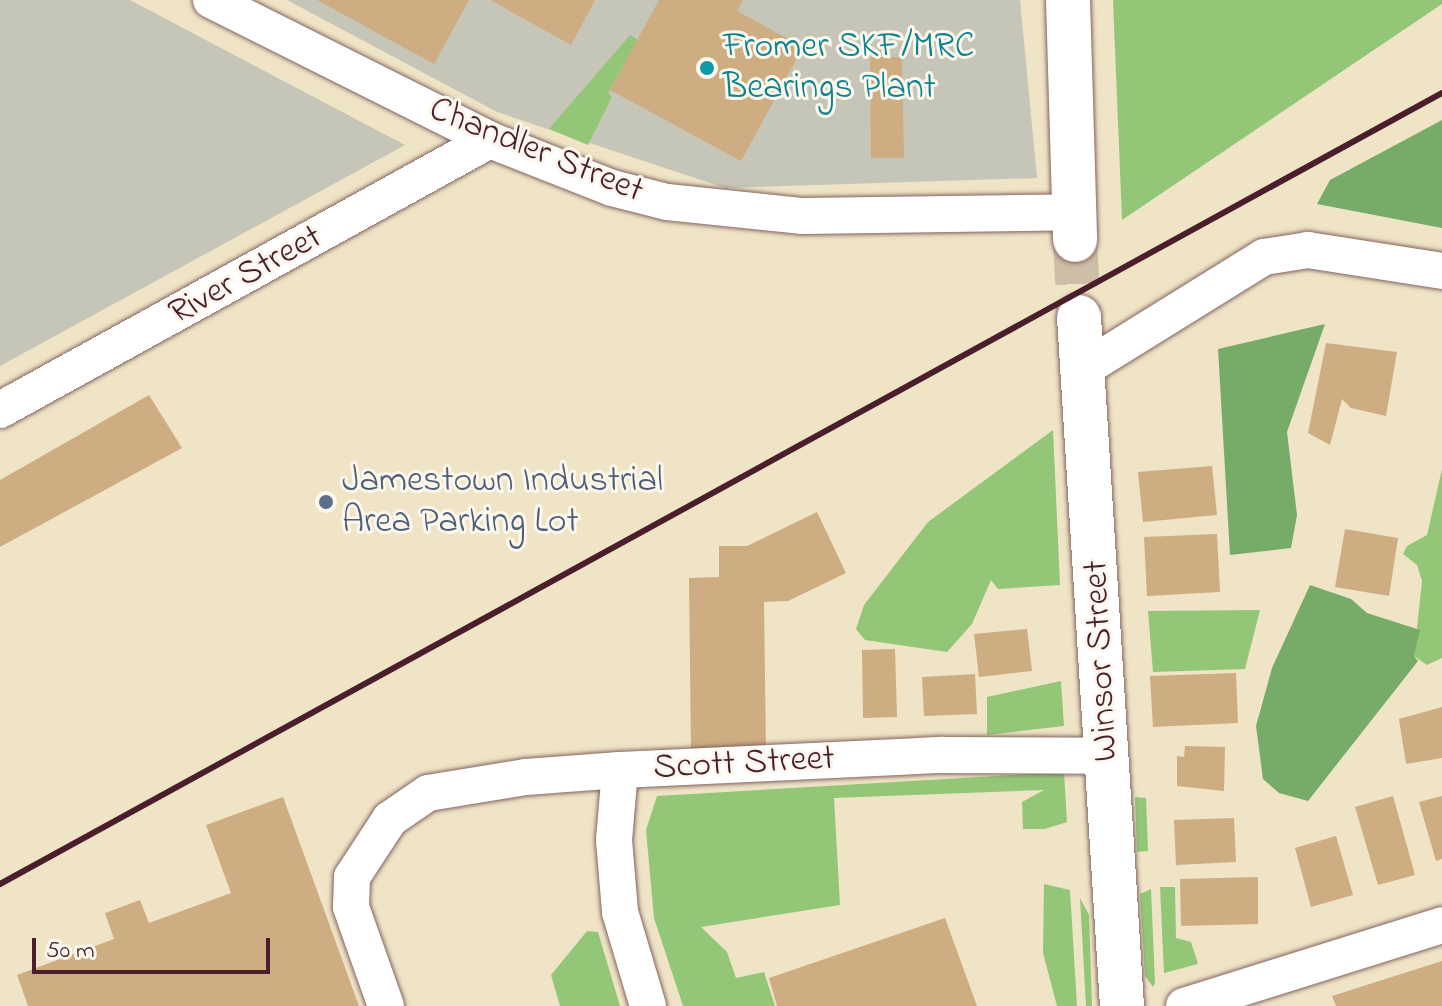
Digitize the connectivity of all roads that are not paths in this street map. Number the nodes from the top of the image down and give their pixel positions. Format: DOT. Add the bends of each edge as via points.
graph roads {
  1 [pos="211,0"];
  2 [pos="1068,0"];
  3 [pos="490,140"];
  4 [pos="1076,226"];
  5 [pos="1442,271"];
  6 [pos="1079,317"];
  7 [pos="1085,368"];
  8 [pos="0,410"];
  9 [pos="1108,756"];
  10 [pos="620,770"];
  11 [pos="1442,925"];
  12 [pos="386,1006"];
  13 [pos="648,1006"];
  14 [pos="1122,1006"];
  15 [pos="1184,1006"];
  1 -- 3 [label="street, Chandler Street"];
  2 -- 4 [label="street"];
  3 -- 4 [label="street, Chandler Street" via="612,188 727,210"];
  3 -- 8 [label="street, River Street"];
  5 -- 7 [label="street" via="1286,251 1264,257"];
  6 -- 7 [label="street, Winsor Street"];
  7 -- 9 [label="street, Winsor Street"];
  9 -- 10 [label="street, Scott Street" via="943,755"];
  9 -- 14 [label="street, Winsor Street"];
  10 -- 12 [label="street, Scott Street" via="526,777 428,793 390,819 352,877 351,907"];
  10 -- 13 [label="street" via="614,840 620,912"];
  11 -- 15 [label="street"];
}
